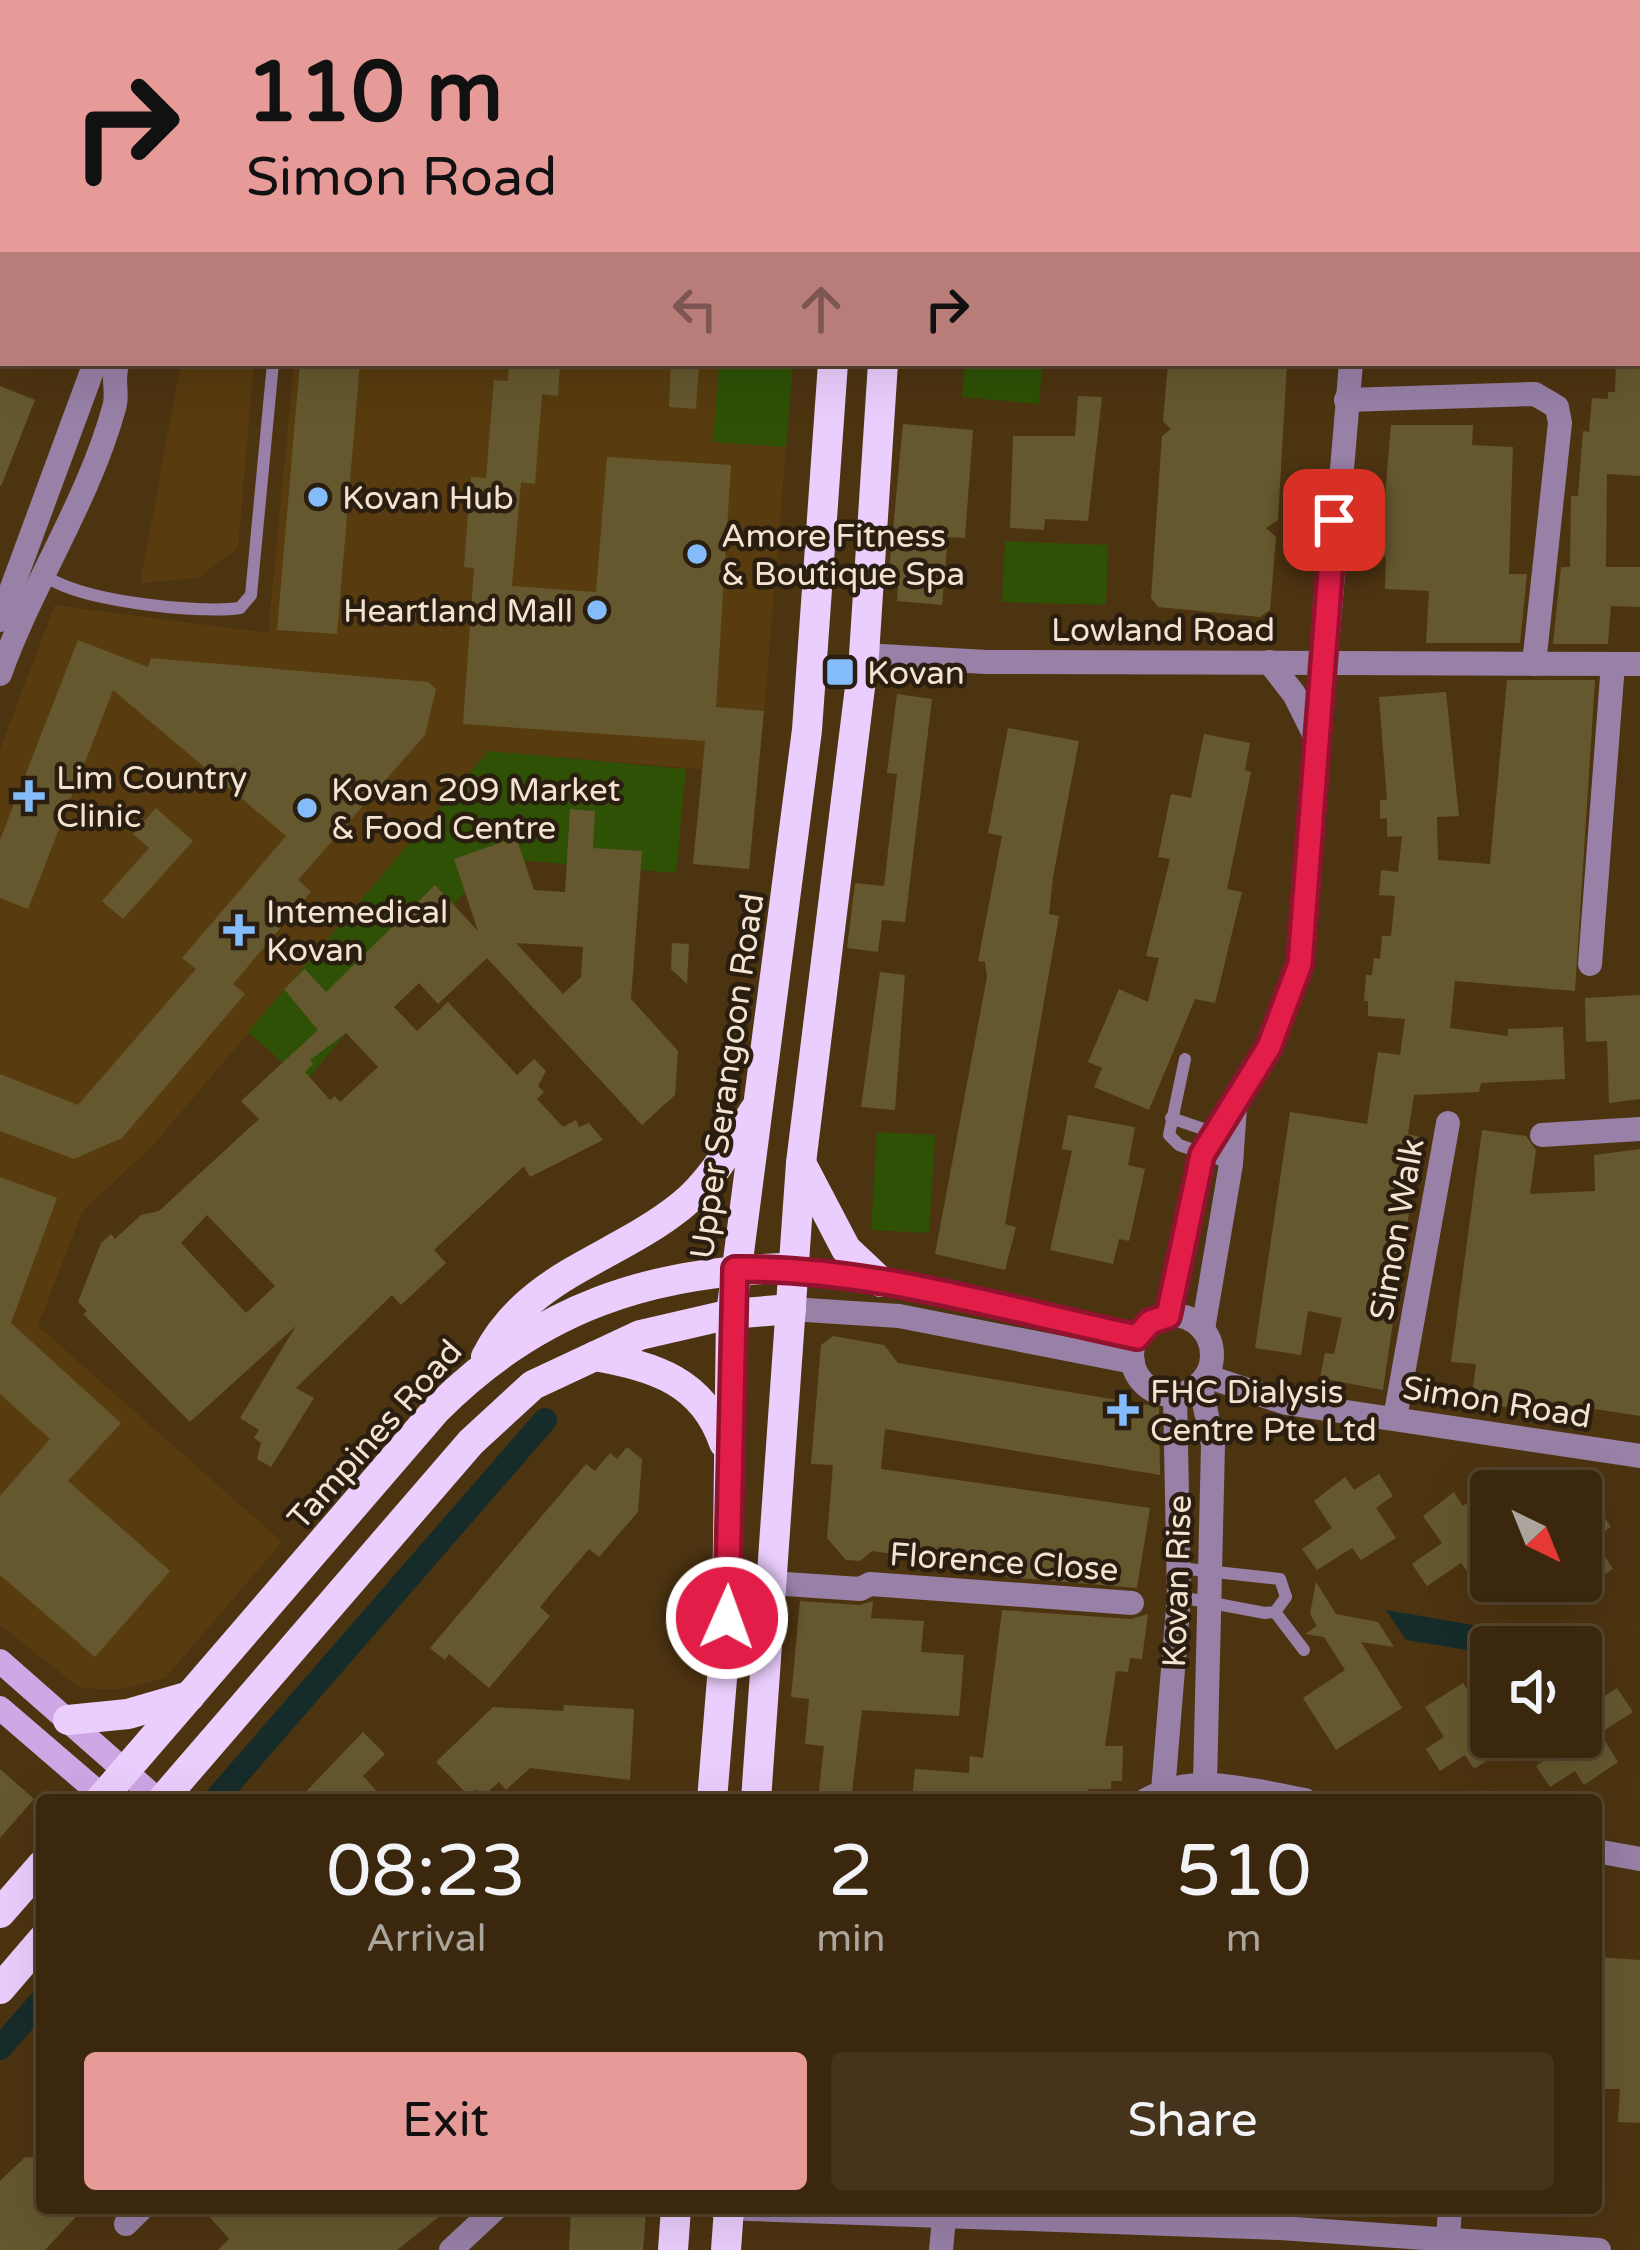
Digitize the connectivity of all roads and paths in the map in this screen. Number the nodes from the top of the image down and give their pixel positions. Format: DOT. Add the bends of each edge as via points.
graph roads {
  1 [pos="106,366"];
  2 [pos="106,366"];
  3 [pos="273,366"];
  4 [pos="833,366"];
  5 [pos="883,366"];
  6 [pos="1351,366"];
  7 [pos="1346,400"];
  8 [pos="27,541"];
  9 [pos="46,579"];
  10 [pos="0,620"];
  11 [pos="864,655"];
  12 [pos="1269,662"];
  13 [pos="1323,662"];
  14 [pos="1534,664"];
  15 [pos="1612,664"];
  16 [pos="1640,664"];
  17 [pos="0,674"];
  18 [pos="1319,744"];
  19 [pos="1590,964"];
  20 [pos="1185,1059"];
  21 [pos="762,1099"];
  22 [pos="1171,1118"];
  23 [pos="1448,1123"];
  24 [pos="1640,1130"];
  25 [pos="1542,1135"];
  26 [pos="1220,1147"];
  27 [pos="801,1163"];
  28 [pos="793,1268"];
  29 [pos="735,1269"];
  30 [pos="881,1282"];
  31 [pos="791,1309"];
  32 [pos="730,1314"];
  33 [pos="1168,1316"];
  34 [pos="1203,1329"];
  35 [pos="1135,1349"];
  36 [pos="595,1356"];
  37 [pos="484,1362"];
  38 [pos="1203,1380"];
  39 [pos="1250,1393"];
  40 [pos="1175,1395"];
  41 [pos="1395,1418"];
  42 [pos="1213,1428"];
  43 [pos="1640,1456"];
  44 [pos="729,1458"];
  45 [pos="1179,1568"];
  46 [pos="1208,1570"];
  47 [pos="772,1575"];
  48 [pos="1179,1596"];
  49 [pos="1208,1601"];
  50 [pos="1132,1603"];
  51 [pos="1275,1612"];
  52 [pos="1304,1649"];
  53 [pos="0,1661"];
  54 [pos="190,1696"];
  55 [pos="0,1708"];
  56 [pos="68,1720"];
  57 [pos="125,1771"];
  58 [pos="1204,1784"];
  59 [pos="98,1794"];
  60 [pos="108,1794"];
  61 [pos="153,1794"];
  62 [pos="165,1794"];
  63 [pos="712,1794"];
  64 [pos="756,1794"];
  65 [pos="1154,1794"];
  66 [pos="1159,1794"];
  67 [pos="1267,1794"];
  68 [pos="1602,1852"];
  69 [pos="1640,1859"];
  70 [pos="36,1872"];
  71 [pos="0,1913"];
  72 [pos="36,1947"];
  73 [pos="0,1989"];
  74 [pos="490,2214"];
  75 [pos="676,2214"];
  76 [pos="729,2214"];
  77 [pos="858,2214"];
  78 [pos="1450,2214"];
  79 [pos="944,2218"];
  80 [pos="1167,2238"];
  81 [pos="1448,2239"];
  82 [pos="452,2250"];
  83 [pos="673,2250"];
  84 [pos="726,2250"];
  85 [pos="941,2250"];
  86 [pos="1600,2250"];
  1 -- 9 [label="street" via="116,404"];
  2 -- 8 [label="street"];
  3 -- 9 [label="lane" via="251,595 241,608 188,608"];
  4 -- 21 [label="main road, Upper Serangoon Road" via="807,730"];
  5 -- 11 [label="main road"];
  6 -- 7 [label="street"];
  7 -- 13 [label="street"];
  7 -- 14 [label="street" via="1535,394 1553,402 1560,423"];
  8 -- 9 [label="lane"];
  8 -- 10 [label="street"];
  9 -- 17 [label="street"];
  11 -- 12 [label="street, Lowland Road"];
  11 -- 27 [label="main road"];
  12 -- 13 [label="street, Lowland Road"];
  12 -- 18 [label="street"];
  13 -- 14 [label="street, Lowland Road"];
  13 -- 18 [label="street"];
  14 -- 15 [label="street, Lowland Road"];
  15 -- 16 [label="street, Lowland Road"];
  15 -- 19 [label="street"];
  18 -- 26 [label="street" via="1300,964 1282,1021"];
  20 -- 22 [label="lane"];
  21 -- 29 [label="main road, Upper Serangoon Road"];
  21 -- 37 [label="main road" via="693,1195 529,1299 500,1329"];
  22 -- 26 [label="lane"];
  22 -- 26 [label="lane" via="1173,1141"];
  23 -- 41 [label="street, Simon Walk"];
  24 -- 25 [label="street"];
  26 -- 33 [label="street"];
  26 -- 34 [label="street"];
  27 -- 28 [label="main road"];
  27 -- 30 [label="main road" via="846,1249"];
  28 -- 29 [label="main road, Tampines Road"];
  28 -- 30 [label="street"];
  28 -- 31 [label="main road"];
  29 -- 32 [label="main road, Upper Serangoon Road"];
  29 -- 37 [label="main road, Tampines Road" via="564,1312"];
  30 -- 35 [label="street"];
  31 -- 32 [label="main road"];
  31 -- 35 [label="street"];
  31 -- 47 [label="main road"];
  32 -- 36 [label="main road" via="640,1335"];
  32 -- 44 [label="main road, Upper Serangoon Road"];
  33 -- 34 [label="street"];
  33 -- 35 [label="street" via="1150,1322"];
  34 -- 38 [label="street" via="1211,1347"];
  35 -- 40 [label="street" via="1145,1384"];
  36 -- 44 [label="main road" via="675,1378 715,1416"];
  36 -- 62 [label="main road" via="533,1385 471,1442"];
  37 -- 54 [label="main road, Tampines Road"];
  38 -- 39 [label="street, Simon Road"];
  38 -- 40 [label="street"];
  38 -- 42 [label="street, Kovan Rise"];
  39 -- 41 [label="street, Simon Road"];
  39 -- 42 [label="street" via="1225,1404"];
  40 -- 45 [label="street, Kovan Rise"];
  41 -- 43 [label="street, Simon Road"];
  42 -- 46 [label="street, Kovan Rise"];
  44 -- 63 [label="main road, Upper Serangoon Road"];
  45 -- 46 [label="lane"];
  45 -- 48 [label="street, Kovan Rise"];
  46 -- 49 [label="street, Kovan Rise"];
  46 -- 51 [label="lane" via="1280,1579 1286,1597"];
  47 -- 50 [label="street, Florence Close"];
  47 -- 64 [label="main road"];
  48 -- 49 [label="lane"];
  48 -- 65 [label="street, Kovan Rise"];
  49 -- 51 [label="lane"];
  49 -- 58 [label="street, Kovan Rise"];
  51 -- 52 [label="lane"];
  53 -- 56 [label="main road"];
  54 -- 56 [label="main road"];
  54 -- 57 [label="main road, Tampines Road"];
  55 -- 59 [label="main road"];
  56 -- 57 [label="main road"];
  57 -- 60 [label="main road, Tampines Road"];
  57 -- 61 [label="main road"];
  58 -- 66 [label="street"];
  58 -- 67 [label="street"];
  68 -- 69 [label="street"];
  70 -- 71 [label="main road"];
  72 -- 73 [label="main road"];
  74 -- 82 [label="street"];
  75 -- 83 [label="main road"];
  76 -- 84 [label="main road"];
  77 -- 79 [label="street"];
  78 -- 81 [label="street"];
  79 -- 80 [label="street"];
  79 -- 85 [label="street"];
  80 -- 81 [label="street"];
  81 -- 86 [label="street"];
}
